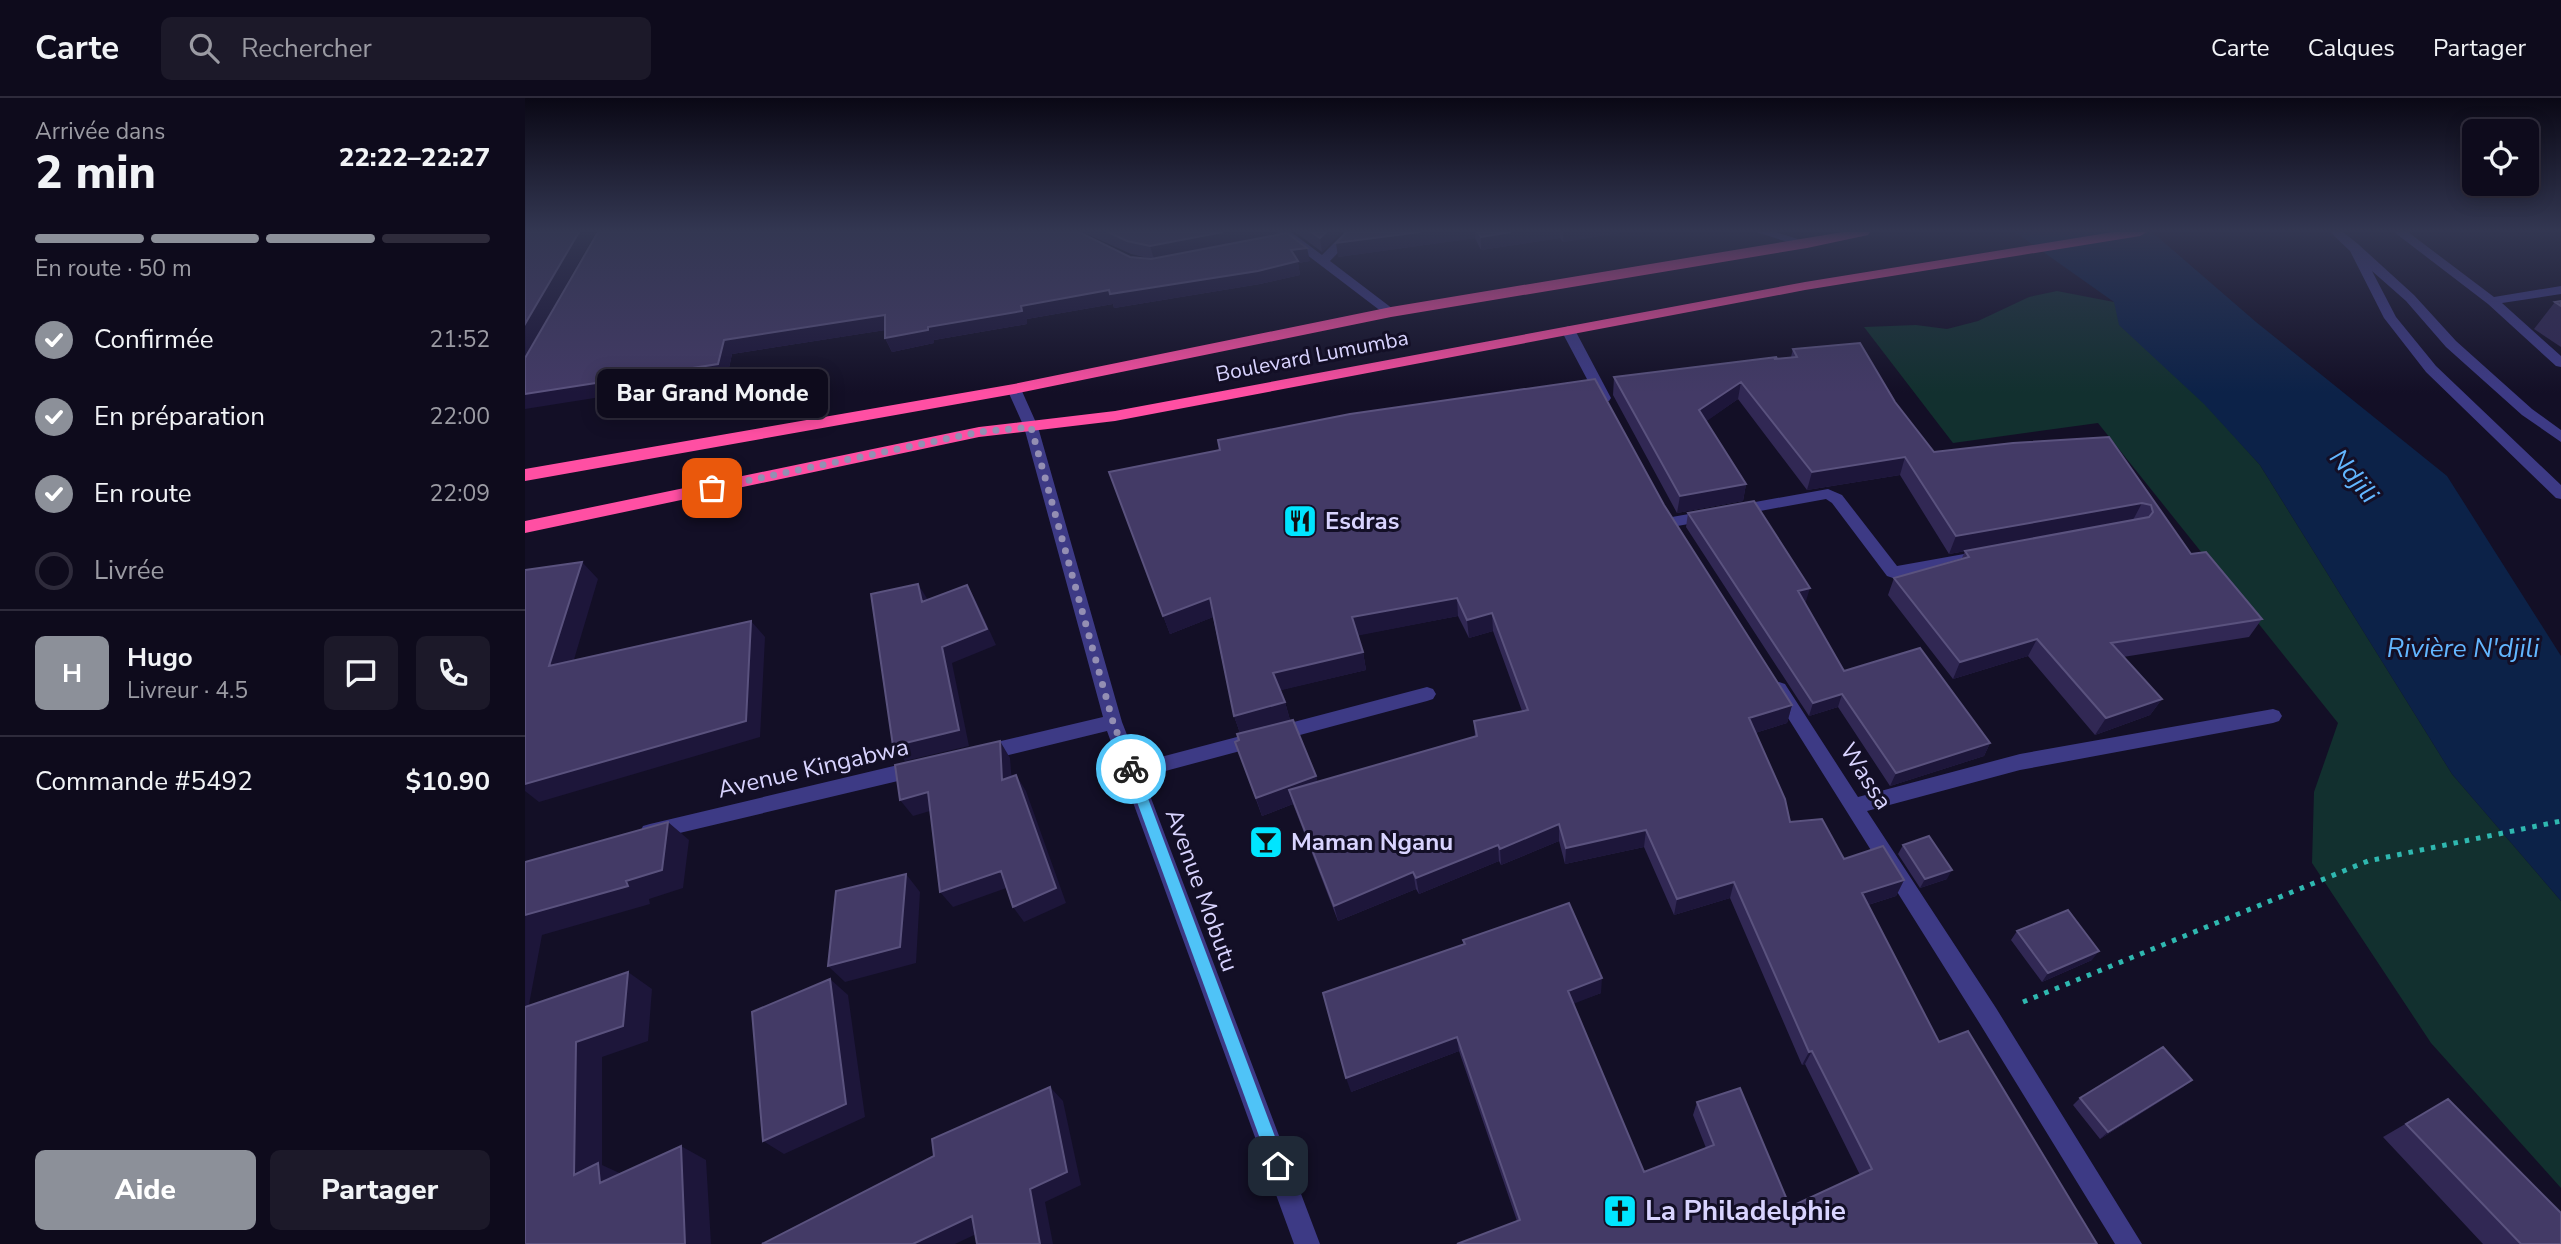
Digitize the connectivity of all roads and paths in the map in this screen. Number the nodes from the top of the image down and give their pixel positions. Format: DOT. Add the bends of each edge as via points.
graph roads {
  1 [pos="1354,285"];
  2 [pos="1553,285"];
  3 [pos="1807,285"];
  4 [pos="2374,285"];
  5 [pos="2396,285"];
  6 [pos="2471,285"];
  7 [pos="2561,290"];
  8 [pos="2492,301"];
  9 [pos="1391,312"];
  10 [pos="1569,330"];
  11 [pos="2561,363"];
  12 [pos="1014,389"];
  13 [pos="1613,415"];
  14 [pos="1031,427"];
  15 [pos="2561,437"];
  16 [pos="525,475"];
  17 [pos="2561,494"];
  18 [pos="525,527"];
  19 [pos="1687,545"];
  20 [pos="1980,557"];
  21 [pos="1767,670"];
  22 [pos="1427,694"];
  23 [pos="2273,716"];
  24 [pos="1113,722"];
  25 [pos="966,757"];
  26 [pos="939,764"];
  27 [pos="1132,772"];
  28 [pos="1854,806"];
  29 [pos="2561,821"];
  30 [pos="632,836"];
  31 [pos="1988,1016"];
  32 [pos="1307,1244"];
  33 [pos="2129,1244"];
  1 -- 9 [label="street"];
  2 -- 9 [label="highway, Boulevard Lumumba"];
  3 -- 10 [label="highway, Boulevard Lumumba"];
  4 -- 17 [label="street" via="2390,318 2431,369"];
  5 -- 15 [label="street" via="2451,344"];
  6 -- 8 [label="street"];
  7 -- 8 [label="street"];
  8 -- 11 [label="street"];
  9 -- 12 [label="highway, Boulevard Lumumba"];
  10 -- 13 [label="street"];
  10 -- 14 [label="highway, Boulevard Lumumba" via="1115,416"];
  12 -- 14 [label="street, Avenue Mobutu"];
  12 -- 16 [label="highway, Boulevard Lumumba"];
  14 -- 18 [label="highway, Boulevard Lumumba" via="979,432"];
  14 -- 24 [label="street, Avenue Mobutu"];
  19 -- 20 [label="street" via="1669,516 1828,494 1837,499 1893,572"];
  21 -- 28 [label="street, Wassa"];
  22 -- 27 [label="street"];
  23 -- 28 [label="street" via="2020,762"];
  24 -- 25 [label="street"];
  24 -- 27 [label="street, Avenue Mobutu"];
  26 -- 30 [label="street, Avenue Kingabwa"];
  27 -- 32 [label="street, Avenue Mobutu"];
  28 -- 31 [label="street, Wassa"];
  29 -- 31 [label="path" via="2368,861"];
  31 -- 33 [label="street, Wassa"];
}
